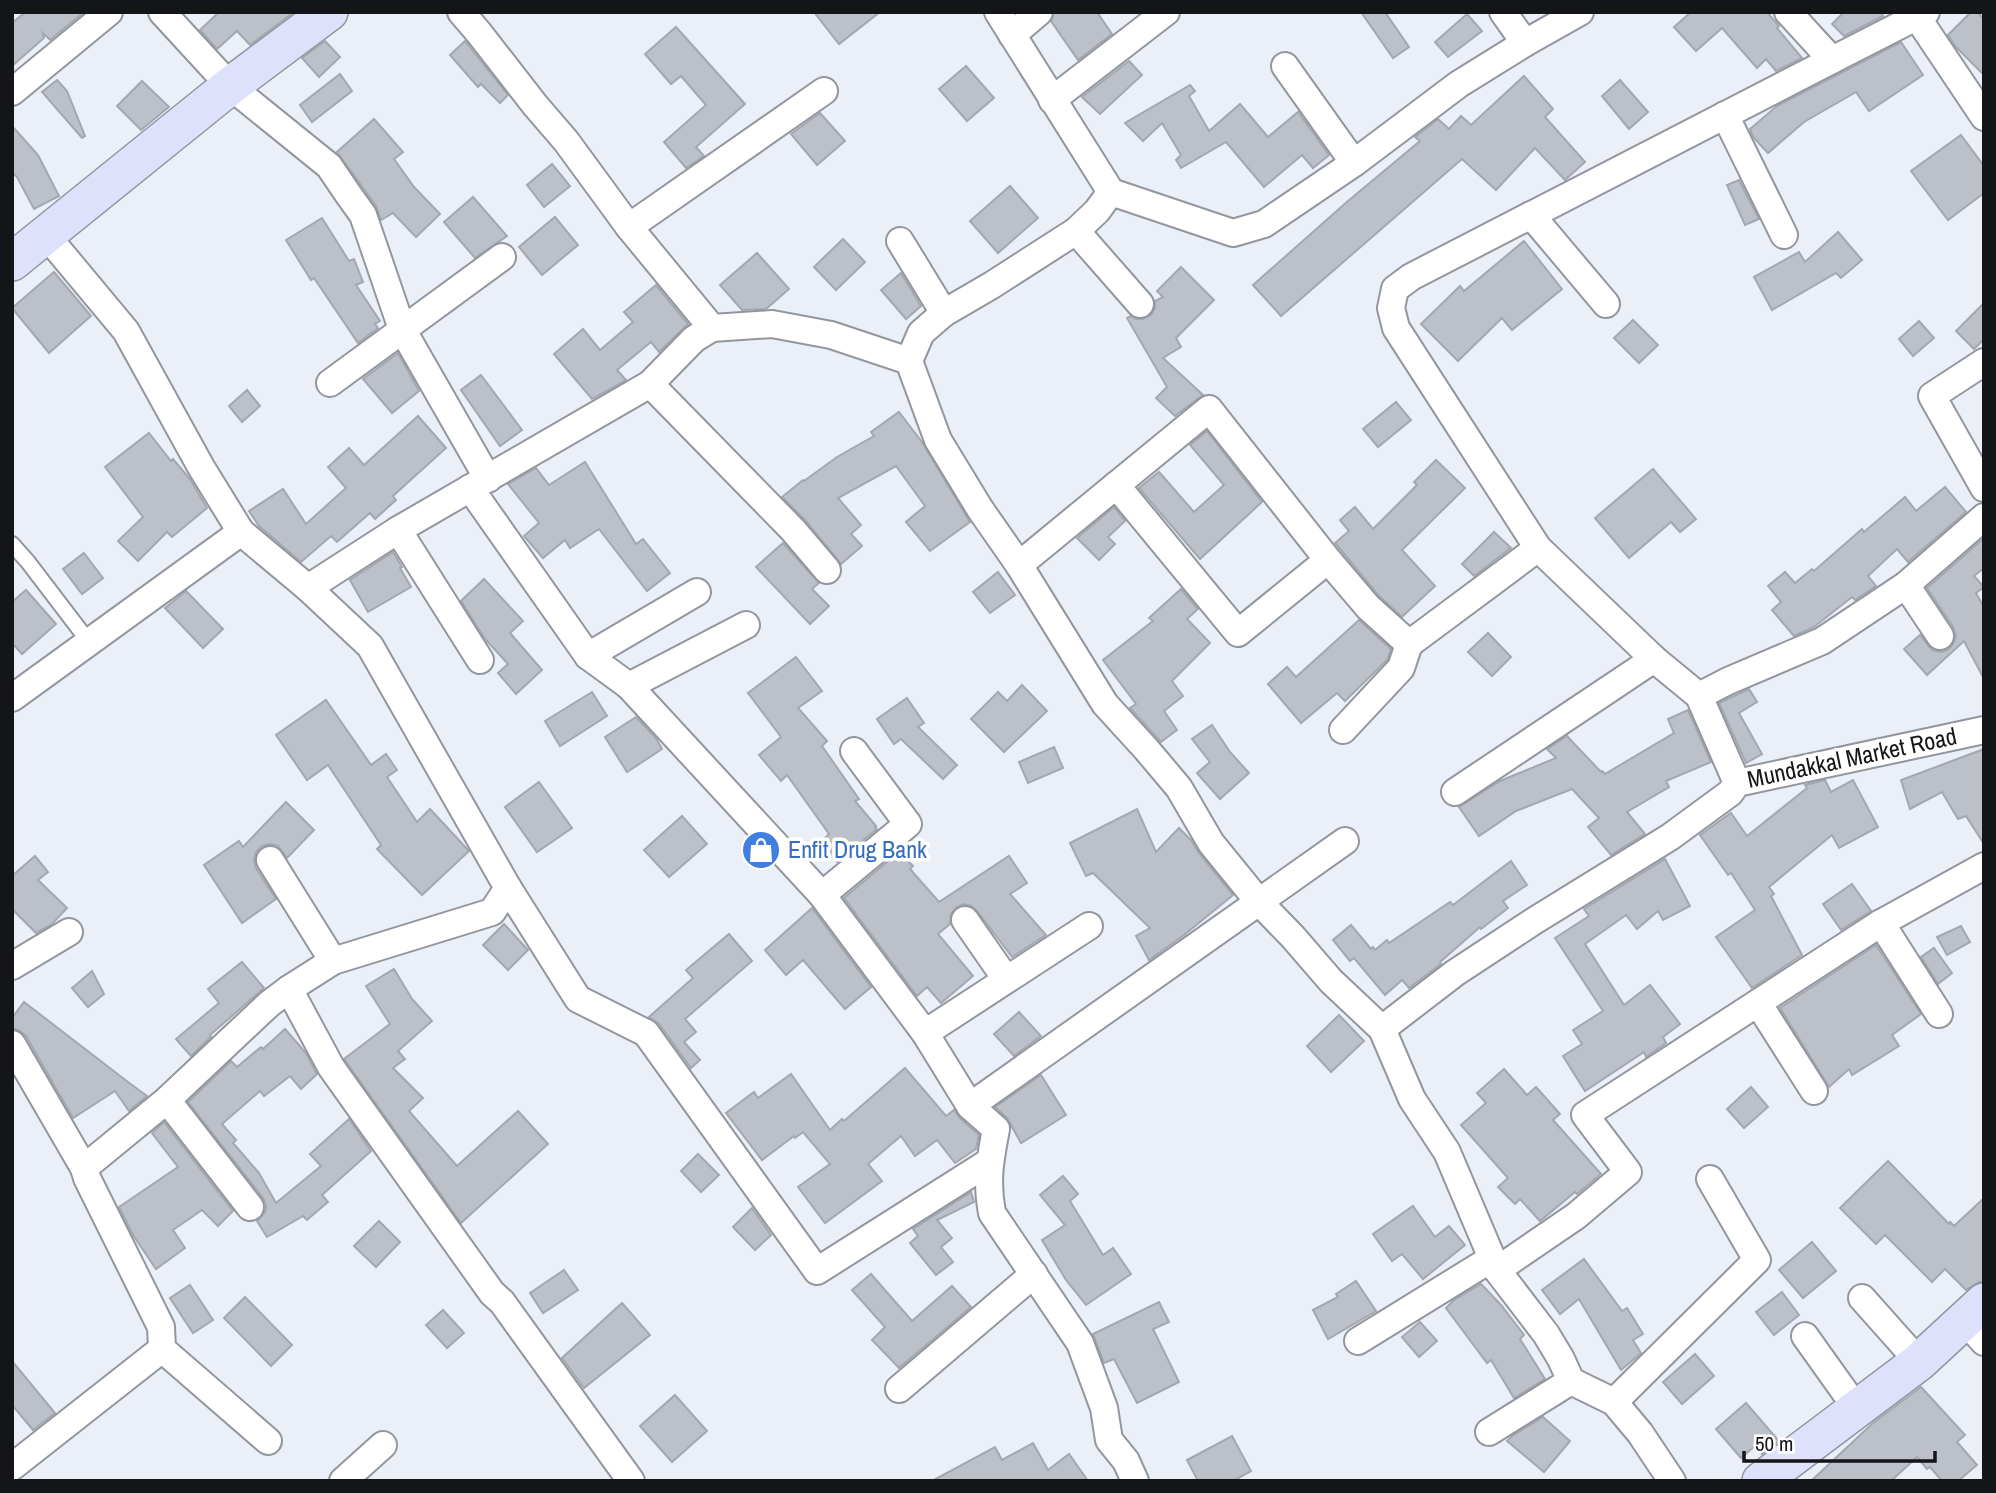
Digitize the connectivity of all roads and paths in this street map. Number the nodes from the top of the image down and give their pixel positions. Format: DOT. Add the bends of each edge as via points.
graph roads {
  1 [pos="109,12"];
  2 [pos="162,12"];
  3 [pos="329,12"];
  4 [pos="461,12"];
  5 [pos="998,12"];
  6 [pos="1039,12"];
  7 [pos="1166,12"];
  8 [pos="1503,12"];
  9 [pos="1580,12"];
  10 [pos="1788,12"];
  11 [pos="1921,15"];
  12 [pos="1012,35"];
  13 [pos="1525,43"];
  14 [pos="1832,60"];
  15 [pos="1285,66"];
  16 [pos="230,86"];
  17 [pos="824,91"];
  18 [pos="12,92"];
  19 [pos="1052,100"];
  20 [pos="1725,115"];
  21 [pos="1984,117"];
  22 [pos="1353,163"];
  23 [pos="1111,192"];
  24 [pos="1531,215"];
  25 [pos="629,227"];
  26 [pos="1076,230"];
  27 [pos="46,235"];
  28 [pos="1784,235"];
  29 [pos="900,241"];
  30 [pos="502,257"];
  31 [pos="12,262"];
  32 [pos="1140,304"];
  33 [pos="1606,304"];
  34 [pos="944,313"];
  35 [pos="712,328"];
  36 [pos="402,329"];
  37 [pos="909,361"];
  38 [pos="1984,362"];
  39 [pos="330,383"];
  40 [pos="650,384"];
  41 [pos="479,483"];
  42 [pos="1116,485"];
  43 [pos="1984,488"];
  44 [pos="1984,517"];
  45 [pos="398,530"];
  46 [pos="241,532"];
  47 [pos="12,544"];
  48 [pos="1538,548"];
  49 [pos="1328,559"];
  50 [pos="1019,565"];
  51 [pos="827,570"];
  52 [pos="1906,586"];
  53 [pos="308,588"];
  54 [pos="696,592"];
  55 [pos="746,625"];
  56 [pos="1940,636"];
  57 [pos="89,642"];
  58 [pos="1409,644"];
  59 [pos="588,656"];
  60 [pos="1654,659"];
  61 [pos="480,660"];
  62 [pos="629,686"];
  63 [pos="1699,696"];
  64 [pos="12,698"];
  65 [pos="1343,730"];
  66 [pos="1984,730"];
  67 [pos="854,751"];
  68 [pos="1737,783"];
  69 [pos="1455,792"];
  70 [pos="1345,841"];
  71 [pos="270,860"];
  72 [pos="1984,866"];
  73 [pos="508,888"];
  74 [pos="822,895"];
  75 [pos="1259,902"];
  76 [pos="965,920"];
  77 [pos="1881,923"];
  78 [pos="1089,926"];
  79 [pos="69,932"];
  80 [pos="333,961"];
  81 [pos="12,966"];
  82 [pos="1006,979"];
  83 [pos="289,989"];
  84 [pos="1758,1003"];
  85 [pos="1939,1014"];
  86 [pos="1381,1030"];
  87 [pos="925,1033"];
  88 [pos="12,1044"];
  89 [pos="1814,1091"];
  90 [pos="167,1100"];
  91 [pos="970,1106"];
  92 [pos="989,1162"];
  93 [pos="84,1168"];
  94 [pos="1710,1179"];
  95 [pos="250,1207"];
  96 [pos="1494,1265"];
  97 [pos="1034,1274"];
  98 [pos="1862,1298"];
  99 [pos="1978,1322"];
  100 [pos="1805,1336"];
  101 [pos="1357,1341"];
  102 [pos="162,1349"];
  103 [pos="1919,1362"];
  104 [pos="1572,1381"];
  105 [pos="899,1389"];
  106 [pos="1614,1402"];
  107 [pos="1857,1409"];
  108 [pos="1489,1432"];
  109 [pos="268,1441"];
  110 [pos="383,1445"];
  111 [pos="12,1466"];
  112 [pos="343,1481"];
  113 [pos="631,1481"];
  114 [pos="1135,1481"];
  115 [pos="1672,1481"];
  116 [pos="1761,1481"];
  1 -- 18 [label="street"];
  2 -- 16 [label="street"];
  3 -- 16 [label="street"];
  4 -- 25 [label="street"];
  5 -- 12 [label="street"];
  6 -- 12 [label="street"];
  7 -- 19 [label="street"];
  8 -- 13 [label="street"];
  9 -- 13 [label="street"];
  10 -- 14 [label="street"];
  11 -- 14 [label="street, Mundakkal Market Road"];
  11 -- 21 [label="street"];
  12 -- 19 [label="street"];
  13 -- 22 [label="street" via="1459,84"];
  14 -- 20 [label="street, Mundakkal Market Road"];
  15 -- 22 [label="street"];
  16 -- 27 [label="street"];
  16 -- 36 [label="street" via="329,166 363,215"];
  17 -- 25 [label="street"];
  19 -- 23 [label="street"];
  20 -- 24 [label="street, Mundakkal Market Road"];
  20 -- 28 [label="street"];
  22 -- 23 [label="street" via="1264,224 1233,233"];
  23 -- 26 [label="street"];
  24 -- 33 [label="street"];
  24 -- 48 [label="street, Mundakkal Market Road" via="1410,277 1395,289 1391,308 1396,328"];
  25 -- 35 [label="street"];
  26 -- 32 [label="street"];
  26 -- 34 [label="street"];
  27 -- 31 [label="street"];
  27 -- 46 [label="street" via="126,331"];
  29 -- 34 [label="street"];
  30 -- 36 [label="street"];
  34 -- 37 [label="street" via="921,333"];
  35 -- 37 [label="street" via="772,324 831,335"];
  35 -- 40 [label="street" via="694,339"];
  36 -- 39 [label="street"];
  36 -- 41 [label="street"];
  37 -- 50 [label="street" via="938,440"];
  38 -- 43 [label="street" via="1932,396"];
  40 -- 41 [label="street"];
  40 -- 51 [label="street"];
  41 -- 45 [label="street"];
  41 -- 59 [label="street"];
  42 -- 49 [label="street" via="1238,633"];
  42 -- 49 [label="street" via="1209,409"];
  42 -- 50 [label="street"];
  44 -- 52 [label="street"];
  45 -- 53 [label="street"];
  45 -- 61 [label="street"];
  46 -- 53 [label="street"];
  46 -- 57 [label="street"];
  47 -- 57 [label="lane"];
  48 -- 58 [label="street"];
  48 -- 60 [label="street, Mundakkal Market Road"];
  49 -- 58 [label="street" via="1368,607"];
  50 -- 75 [label="street" via="1105,704 1179,788 1211,843"];
  52 -- 56 [label="street"];
  52 -- 63 [label="street" via="1822,641"];
  53 -- 73 [label="street" via="370,646"];
  54 -- 59 [label="street"];
  55 -- 62 [label="street"];
  57 -- 64 [label="street"];
  58 -- 65 [label="street" via="1401,667"];
  59 -- 62 [label="street"];
  60 -- 63 [label="street, Mundakkal Market Road"];
  60 -- 69 [label="street"];
  62 -- 74 [label="street"];
  63 -- 68 [label="street, Mundakkal Market Road"];
  66 -- 68 [label="street, Mundakkal Market Road"];
  67 -- 74 [label="street" via="908,824"];
  68 -- 86 [label="street" via="1670,837 1455,973"];
  70 -- 75 [label="street"];
  71 -- 80 [label="street"];
  72 -- 77 [label="street"];
  73 -- 80 [label="street" via="492,912"];
  73 -- 92 [label="street" via="578,999 646,1033 817,1271"];
  74 -- 87 [label="street"];
  75 -- 86 [label="street"];
  75 -- 91 [label="street"];
  76 -- 82 [label="street"];
  77 -- 84 [label="street"];
  77 -- 85 [label="street"];
  78 -- 82 [label="street"];
  79 -- 81 [label="street"];
  80 -- 83 [label="street"];
  82 -- 87 [label="street"];
  83 -- 90 [label="street"];
  83 -- 113 [label="street" via="331,1067"];
  84 -- 89 [label="street"];
  84 -- 96 [label="street" via="1585,1115 1628,1172 1576,1216"];
  86 -- 96 [label="street" via="1412,1099 1447,1152"];
  87 -- 91 [label="street"];
  88 -- 93 [label="street"];
  90 -- 93 [label="street"];
  90 -- 95 [label="street"];
  91 -- 92 [label="street" via="996,1129"];
  92 -- 97 [label="street" via="987,1189 992,1213"];
  93 -- 102 [label="street" via="161,1327"];
  94 -- 106 [label="street" via="1757,1260"];
  96 -- 101 [label="street"];
  96 -- 104 [label="street" via="1546,1334"];
  97 -- 105 [label="street"];
  97 -- 114 [label="street" via="1080,1343 1104,1408 1109,1440"];
  98 -- 103 [label="street"];
  99 -- 103 [label="street"];
  100 -- 107 [label="street"];
  102 -- 109 [label="street"];
  102 -- 111 [label="street"];
  103 -- 107 [label="street"];
  104 -- 106 [label="street"];
  104 -- 108 [label="street"];
  106 -- 115 [label="street"];
  107 -- 116 [label="street"];
  110 -- 112 [label="street"];
}
